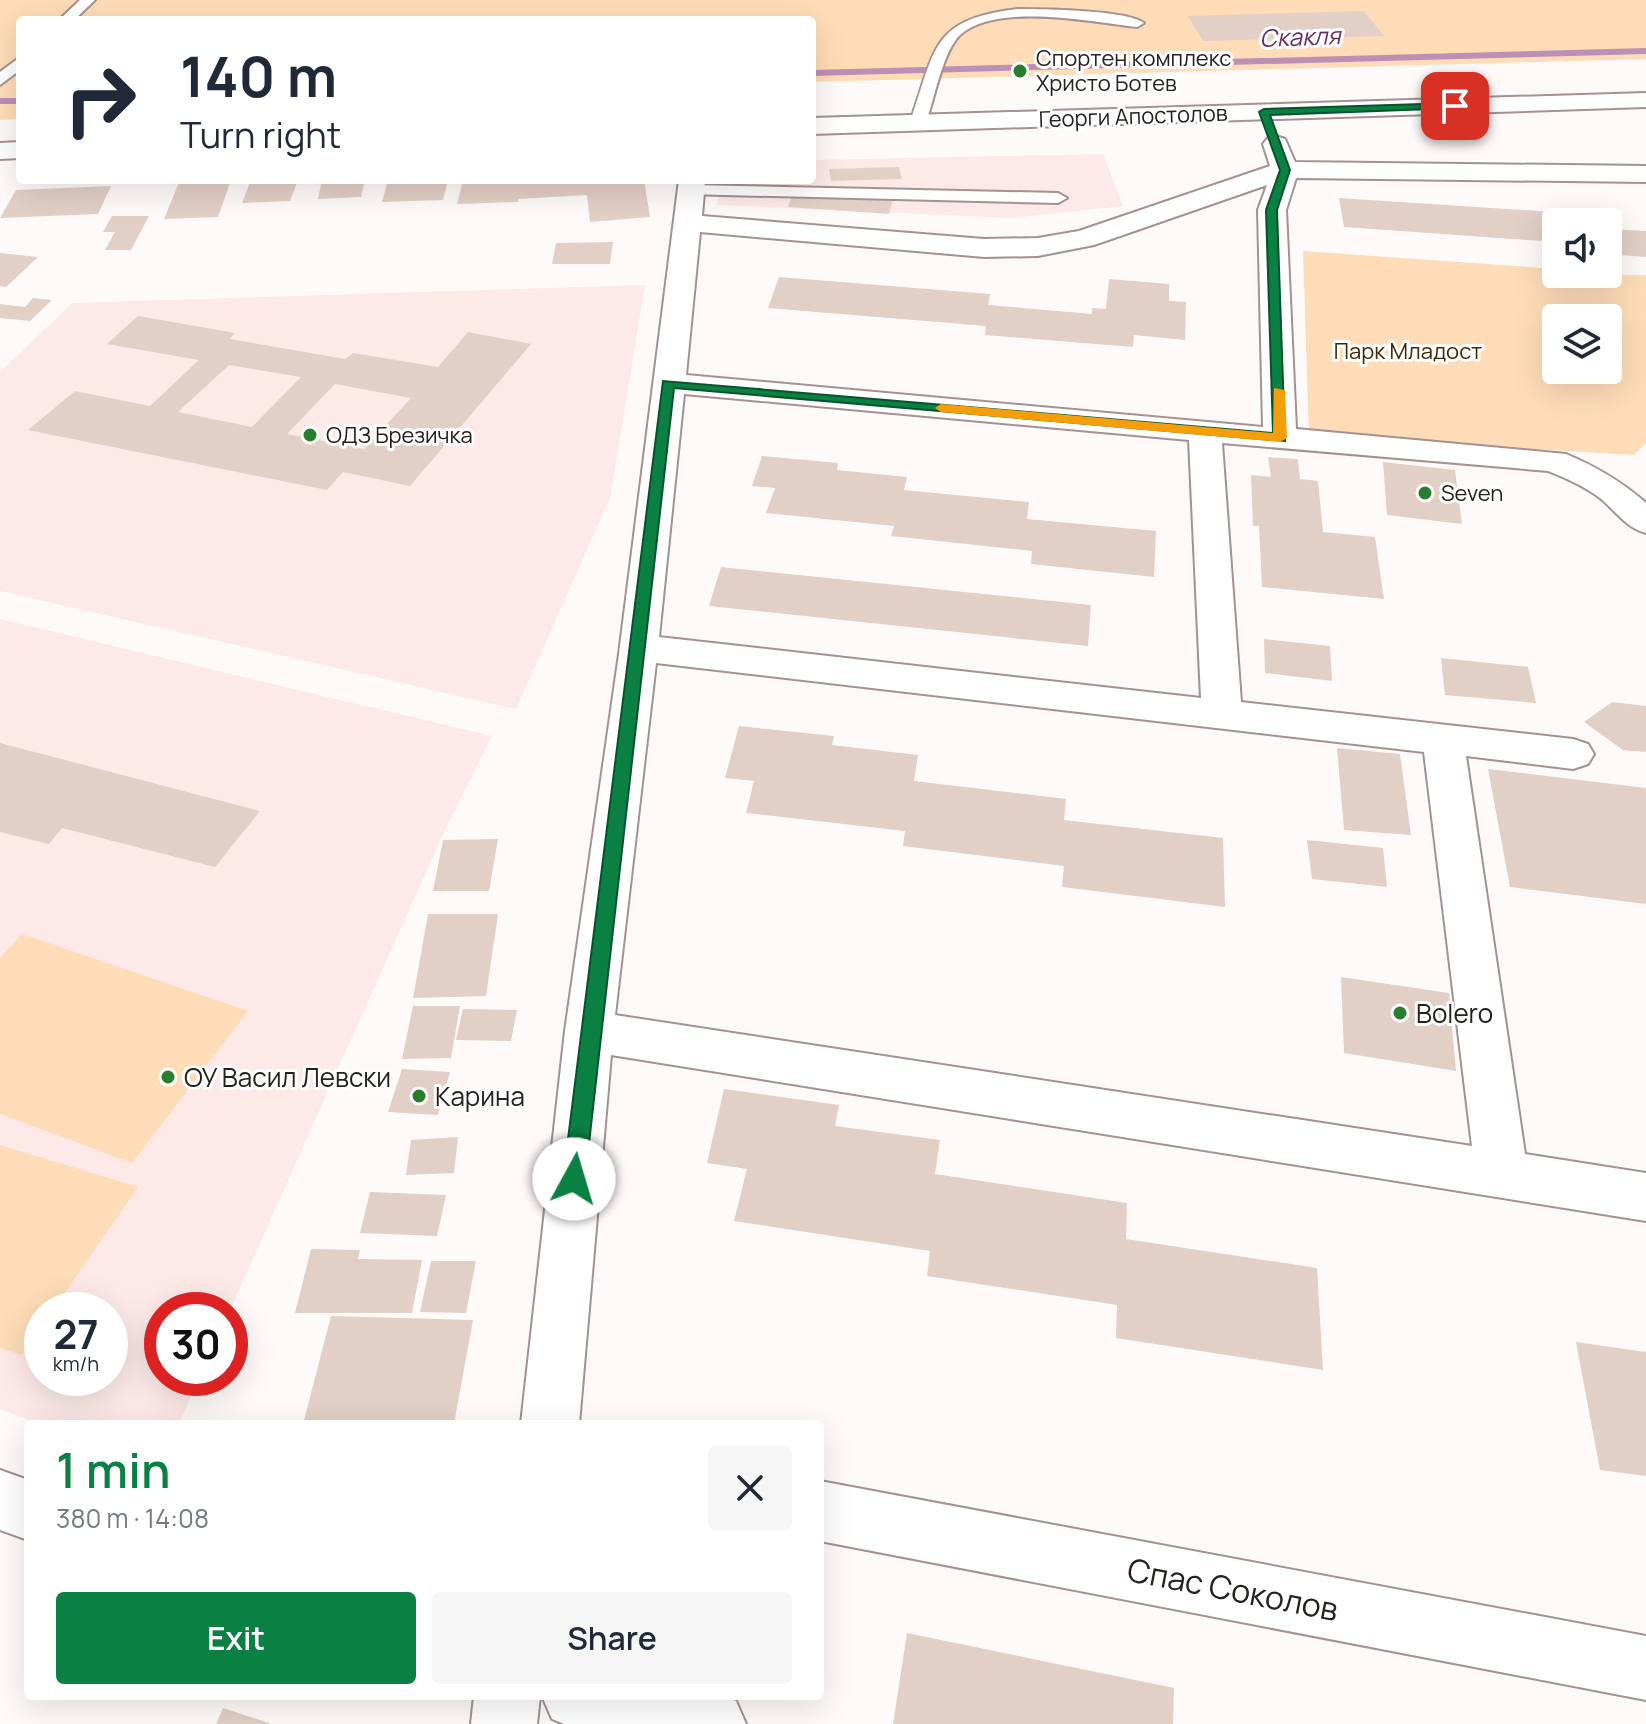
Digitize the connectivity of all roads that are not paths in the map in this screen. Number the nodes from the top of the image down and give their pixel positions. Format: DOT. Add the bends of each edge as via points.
graph roads {
  1 [pos="88,0"];
  2 [pos="70,16"];
  3 [pos="1137,23"];
  4 [pos="16,66"];
  5 [pos="0,80"];
  6 [pos="1646,100"];
  7 [pos="1264,112"];
  8 [pos="918,122"];
  9 [pos="816,126"];
  10 [pos="1285,170"];
  11 [pos="1646,174"];
  12 [pos="692,185"];
  13 [pos="1058,198"];
  14 [pos="687,223"];
  15 [pos="668,383"];
  16 [pos="1205,431"];
  17 [pos="1280,438"];
  18 [pos="1646,522"];
  19 [pos="639,648"];
  20 [pos="1222,713"];
  21 [pos="1443,739"];
  22 [pos="1573,754"];
  23 [pos="589,1031"];
  24 [pos="1502,1176"];
  25 [pos="1646,1197"];
  26 [pos="550,1420"];
  27 [pos="0,1500"];
  28 [pos="24,1509"];
  29 [pos="824,1512"];
  30 [pos="1646,1668"];
  31 [pos="507,1700"];
  32 [pos="595,1700"];
  33 [pos="504,1724"];
  34 [pos="713,1724"];
  1 -- 2 [label="lane"];
  3 -- 8 [label="lane" via="1023,11 989,14 954,32"];
  4 -- 5 [label="lane"];
  6 -- 7 [label="street, Георги Апостолов"];
  7 -- 8 [label="street, Георги Апостолов"];
  7 -- 10 [label="street"];
  8 -- 9 [label="street, Георги Апостолов"];
  10 -- 11 [label="street"];
  10 -- 14 [label="street" via="1084,239 1038,247 984,248"];
  10 -- 17 [label="street" via="1272,210"];
  12 -- 13 [label="lane"];
  12 -- 14 [label="street"];
  14 -- 15 [label="street"];
  15 -- 16 [label="street"];
  15 -- 19 [label="street"];
  16 -- 17 [label="street"];
  16 -- 20 [label="street"];
  17 -- 18 [label="street" via="1554,461 1612,491"];
  19 -- 20 [label="street"];
  19 -- 23 [label="street"];
  20 -- 21 [label="street"];
  21 -- 22 [label="street"];
  21 -- 24 [label="street"];
  23 -- 24 [label="street"];
  23 -- 26 [label="street"];
  24 -- 25 [label="street"];
  27 -- 28 [label="street"];
  29 -- 30 [label="street, Спас Соколов"];
  31 -- 33 [label="street"];
  32 -- 34 [label="street"];
}
